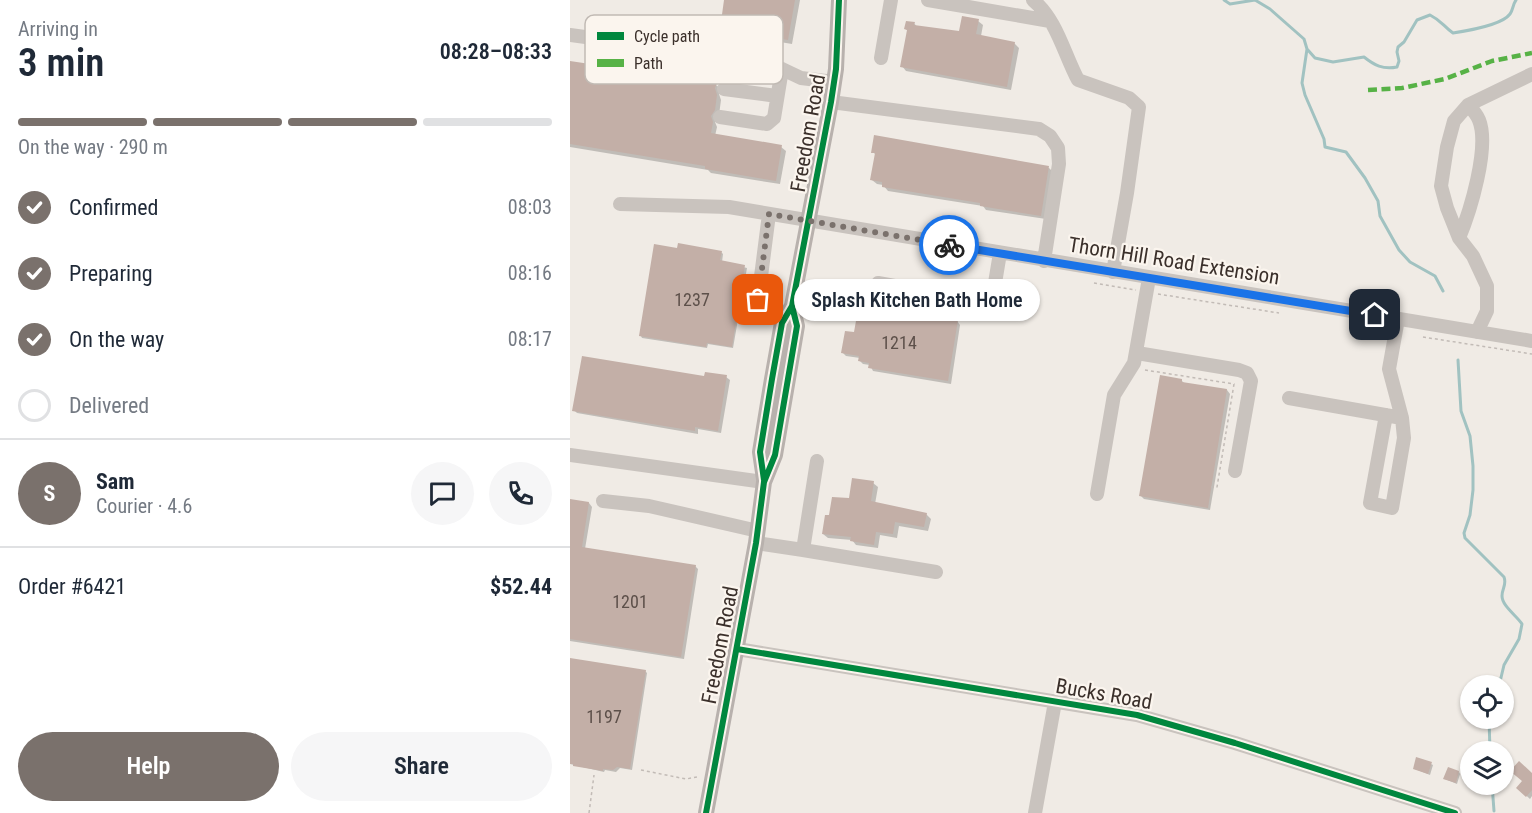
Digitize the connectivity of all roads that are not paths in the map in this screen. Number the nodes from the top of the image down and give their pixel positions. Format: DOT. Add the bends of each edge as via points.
graph roads {
  1 [pos="839,0"];
  2 [pos="891,0"];
  3 [pos="928,0"];
  4 [pos="1033,0"];
  5 [pos="1050,21"];
  6 [pos="570,35"];
  7 [pos="585,37"];
  8 [pos="881,58"];
  9 [pos="783,69"];
  10 [pos="1532,74"];
  11 [pos="834,82"];
  12 [pos="779,84"];
  13 [pos="724,89"];
  14 [pos="777,96"];
  15 [pos="831,102"];
  16 [pos="1468,105"];
  17 [pos="720,117"];
  18 [pos="620,204"];
  19 [pos="769,214"];
  20 [pos="809,221"];
  21 [pos="1459,238"];
  22 [pos="1000,253"];
  23 [pos="1044,261"];
  24 [pos="1113,272"];
  25 [pos="878,283"];
  26 [pos="1148,285"];
  27 [pos="758,300"];
  28 [pos="1398,319"];
  29 [pos="1477,332"];
  30 [pos="1532,341"];
  31 [pos="1142,354"];
  32 [pos="1289,398"];
  33 [pos="1386,415"];
  34 [pos="1402,418"];
  35 [pos="570,455"];
  36 [pos="817,461"];
  37 [pos="1235,471"];
  38 [pos="764,482"];
  39 [pos="1097,494"];
  40 [pos="603,501"];
  41 [pos="757,537"];
  42 [pos="803,550"];
  43 [pos="936,572"];
  44 [pos="737,649"];
  45 [pos="1055,702"];
  46 [pos="706,813"];
  47 [pos="1035,813"];
  48 [pos="1455,813"];
  1 -- 11 [label="main road, Freedom Road"];
  2 -- 8 [label="street"];
  3 -- 5 [label="street"];
  4 -- 5 [label="street"];
  5 -- 24 [label="street" via="1078,80 1129,98 1139,107"];
  6 -- 7 [label="street"];
  9 -- 11 [label="street" via="801,78"];
  10 -- 16 [label="street"];
  11 -- 15 [label="main road, Freedom Road"];
  12 -- 14 [label="street"];
  13 -- 14 [label="street"];
  14 -- 17 [label="street" via="774,118 767,124"];
  15 -- 20 [label="main road, Freedom Road"];
  15 -- 23 [label="street" via="1039,129 1050,136 1059,148 1059,164"];
  16 -- 21 [label="street" via="1479,120 1483,148 1468,217"];
  16 -- 21 [label="street" via="1454,122 1441,186"];
  18 -- 19 [label="street, Thorn Hill Road Extension" via="729,207"];
  19 -- 20 [label="street, Thorn Hill Road Extension"];
  19 -- 27 [label="street"];
  20 -- 22 [label="street, Thorn Hill Road Extension"];
  20 -- 38 [label="main road, Freedom Road" via="792,306 782,323 760,452"];
  21 -- 29 [label="street" via="1473,256 1487,286 1486,311"];
  22 -- 23 [label="street, Thorn Hill Road Extension"];
  22 -- 25 [label="street" via="992,301"];
  23 -- 24 [label="street, Thorn Hill Road Extension"];
  24 -- 26 [label="street, Thorn Hill Road Extension"];
  26 -- 28 [label="street, Thorn Hill Road Extension"];
  26 -- 31 [label="street"];
  28 -- 29 [label="street, Thorn Hill Road Extension"];
  28 -- 34 [label="street" via="1389,369"];
  29 -- 30 [label="street, Thorn Hill Road Extension"];
  31 -- 37 [label="street" via="1247,373 1251,381"];
  31 -- 39 [label="street" via="1114,395"];
  32 -- 33 [label="street"];
  33 -- 34 [label="street"];
  33 -- 34 [label="street" via="1370,503 1392,508 1404,438"];
  35 -- 38 [label="street"];
  36 -- 42 [label="street"];
  38 -- 41 [label="main road, Freedom Road"];
  40 -- 41 [label="street" via="649,506"];
  41 -- 42 [label="street"];
  41 -- 44 [label="main road, Freedom Road"];
  42 -- 43 [label="street"];
  44 -- 45 [label="street, Bucks Road"];
  44 -- 46 [label="main road, Freedom Road"];
  45 -- 47 [label="street"];
  45 -- 48 [label="street, Bucks Road" via="1148,718 1235,742"];
}
